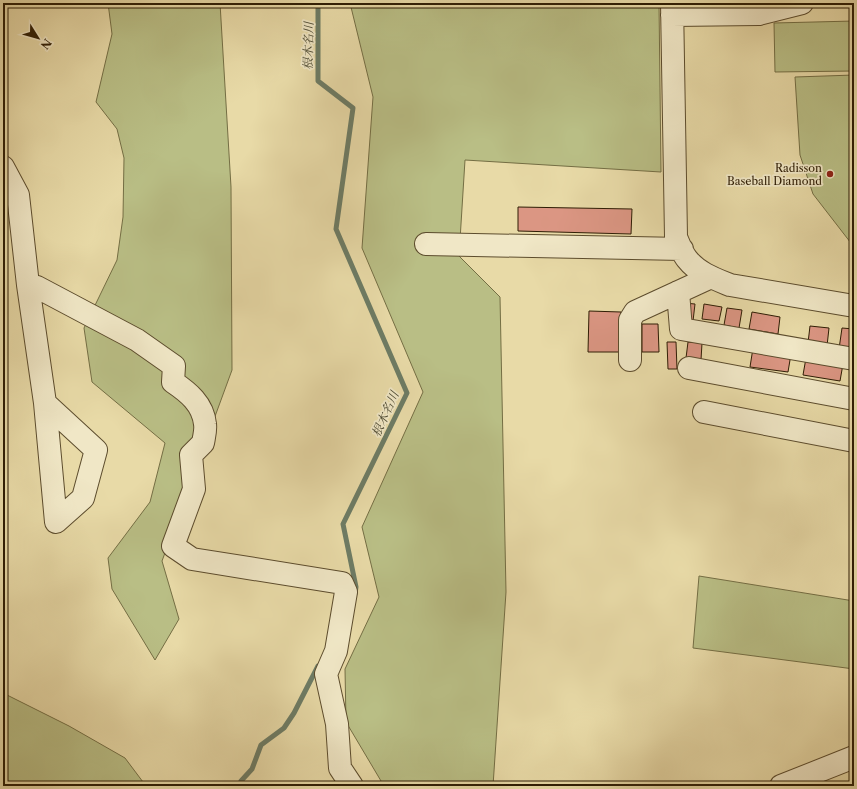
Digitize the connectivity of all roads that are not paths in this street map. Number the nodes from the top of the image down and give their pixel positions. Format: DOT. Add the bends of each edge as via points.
graph roads {
  1 [pos="802,3"];
  2 [pos="672,9"];
  3 [pos="3,167"];
  4 [pos="426,244"];
  5 [pos="682,249"];
  6 [pos="711,277"];
  7 [pos="28,285"];
  8 [pos="678,292"];
  9 [pos="854,306"];
  10 [pos="854,359"];
  11 [pos="630,360"];
  12 [pos="689,368"];
  13 [pos="854,399"];
  14 [pos="45,403"];
  15 [pos="704,412"];
  16 [pos="854,441"];
  17 [pos="854,757"];
  18 [pos="352,786"];
  19 [pos="781,786"];
  1 -- 2 [label="street" via="759,14"];
  2 -- 5 [label="street" via="676,237"];
  3 -- 7 [label="street" via="18,195"];
  4 -- 5 [label="street"];
  5 -- 6 [label="street" via="687,259"];
  6 -- 8 [label="street"];
  6 -- 9 [label="street" via="730,284"];
  7 -- 14 [label="street"];
  7 -- 18 [label="street" via="37,287 137,340 174,366 173,382 190,394 201,408 205,424 204,443 191,455 194,489 173,546 192,559 342,584 346,592 336,651 326,674 337,724 340,768"];
  8 -- 10 [label="street" via="681,329"];
  8 -- 11 [label="street" via="635,312 630,320"];
  12 -- 13 [label="street"];
  14 -- 14 [label="street" via="54,500 56,522 83,498 96,450"];
  15 -- 16 [label="street"];
  17 -- 19 [label="street"];
}
